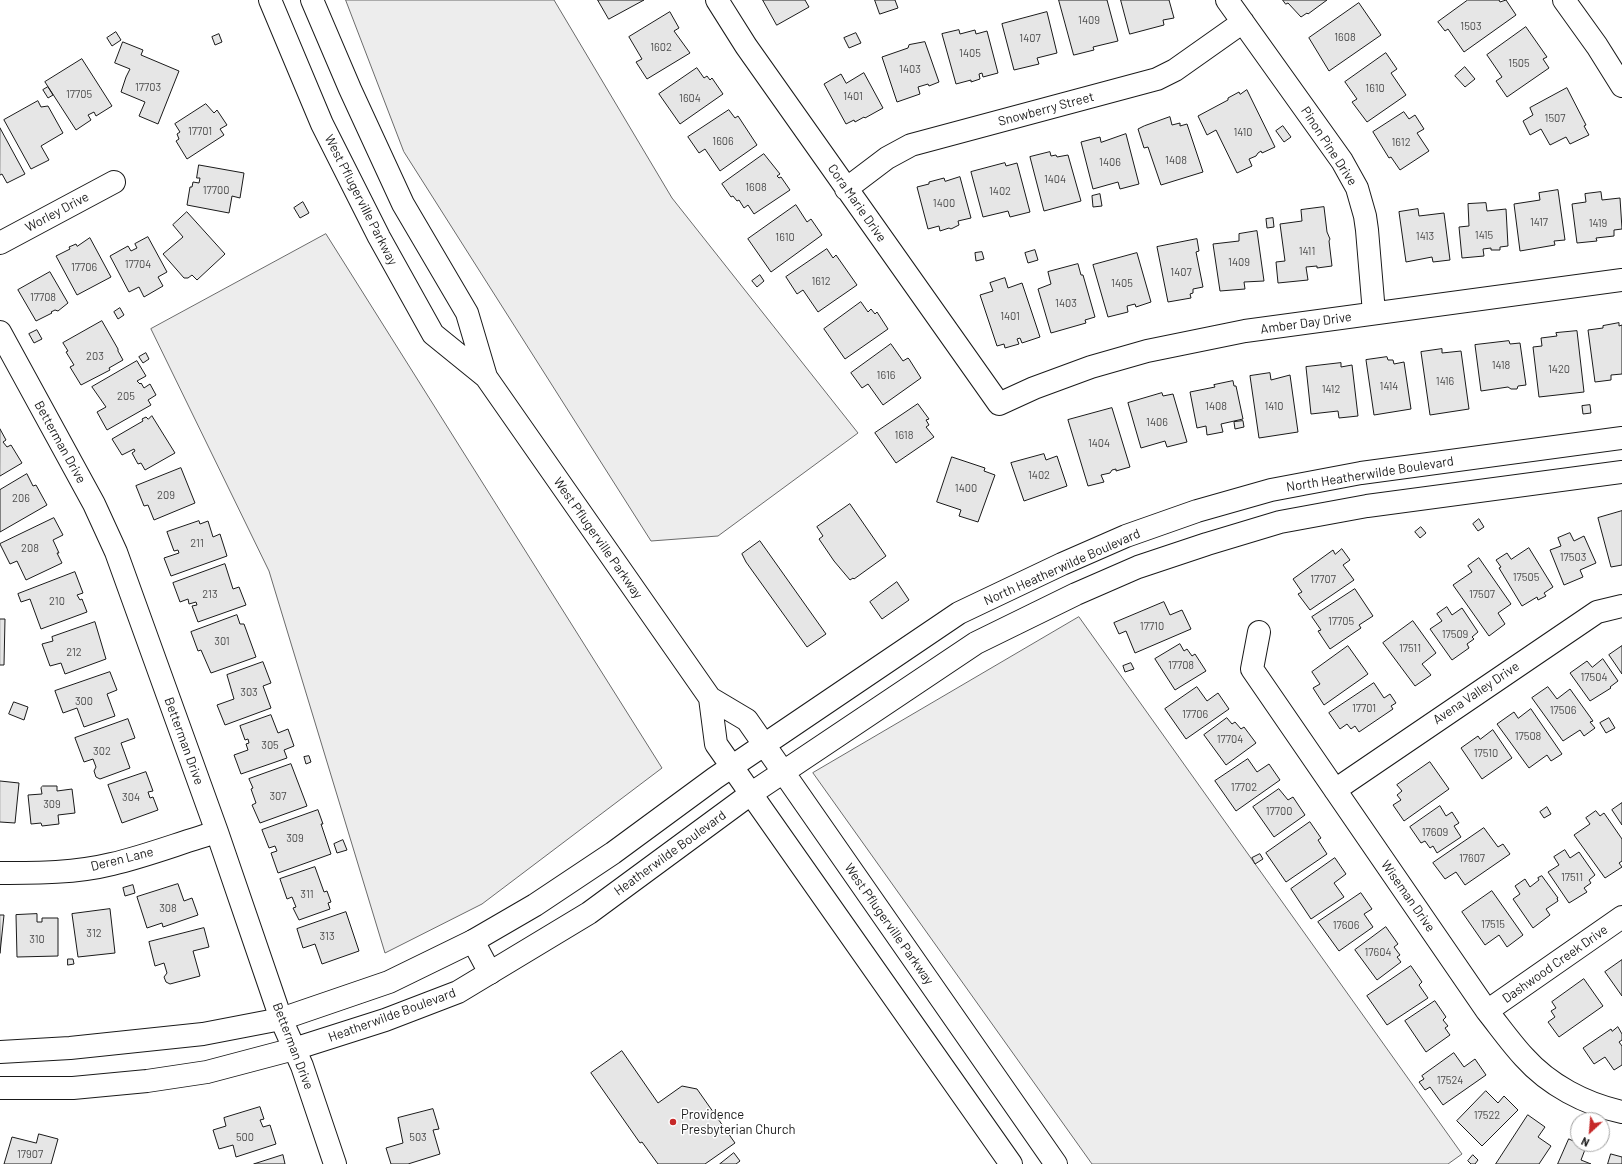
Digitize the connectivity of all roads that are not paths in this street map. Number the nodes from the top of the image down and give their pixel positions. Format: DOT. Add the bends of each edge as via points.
graph roads {
  1 [pos="270,0"];
  2 [pos="312,0"];
  3 [pos="717,0"];
  4 [pos="1228,0"];
  5 [pos="1564,0"];
  6 [pos="1243,22"];
  7 [pos="1622,86"];
  8 [pos="114,182"];
  9 [pos="846,189"];
  10 [pos="0,243"];
  11 [pos="1622,280"];
  12 [pos="1374,313"];
  13 [pos="0,332"];
  14 [pos="486,377"];
  15 [pos="999,404"];
  16 [pos="1622,438"];
  17 [pos="1622,472"];
  18 [pos="1622,606"];
  19 [pos="959,613"];
  20 [pos="1259,632"];
  21 [pos="947,662"];
  22 [pos="710,698"];
  23 [pos="764,745"];
  24 [pos="732,767"];
  25 [pos="783,772"];
  26 [pos="1335,790"];
  27 [pos="752,793"];
  28 [pos="217,832"];
  29 [pos="0,873"];
  30 [pos="1622,917"];
  31 [pos="473,941"];
  32 [pos="490,973"];
  33 [pos="1487,1011"];
  34 [pos="281,1019"];
  35 [pos="294,1049"];
  36 [pos="0,1052"];
  37 [pos="0,1088"];
  38 [pos="1622,1112"];
  39 [pos="335,1164"];
  40 [pos="1011,1164"];
  41 [pos="1056,1164"];
  1 -- 14 [label="main road, West Pflugerville Parkway" via="322,124 379,237 433,334"];
  2 -- 14 [label="main road, West Pflugerville Parkway" via="403,204 467,313"];
  3 -- 9 [label="main road, Cora Marie Drive"];
  4 -- 6 [label="main road, Pinon Pine Drive"];
  5 -- 7 [label="main road"];
  6 -- 9 [label="main road, Snowberry Street" via="1186,63 1157,79 911,145 887,158"];
  6 -- 12 [label="main road, Pinon Pine Drive" via="1342,161 1357,188 1367,230"];
  8 -- 10 [label="main road, Worley Drive"];
  9 -- 15 [label="main road, Cora Marie Drive"];
  11 -- 12 [label="main road, Amber Day Drive"];
  12 -- 15 [label="main road, Amber Day Drive" via="1245,331 1147,351 1091,367"];
  13 -- 28 [label="main road, Betterman Drive" via="94,504 116,552"];
  14 -- 22 [label="main road, West Pflugerville Parkway"];
  16 -- 19 [label="main road, North Heatherwilde Boulevard" via="1361,473 1271,490 1197,511 1126,536"];
  17 -- 21 [label="main road" via="1367,506 1280,522 1138,567 976,642"];
  18 -- 26 [label="main road, Avena Valley Drive" via="1597,612"];
  19 -- 21 [label="main road" via="965,624"];
  19 -- 23 [label="main road, North Heatherwilde Boulevard"];
  20 -- 26 [label="main road, Wiseman Drive" via="1252,669"];
  21 -- 25 [label="main road"];
  22 -- 23 [label="main road, West Pflugerville Parkway" via="747,720"];
  22 -- 24 [label="main road, West Pflugerville Parkway" via="716,744"];
  23 -- 24 [label="main road, North Heatherwilde Boulevard"];
  23 -- 25 [label="main road, West Pflugerville Parkway"];
  24 -- 27 [label="main road, West Pflugerville Parkway"];
  24 -- 31 [label="main road" via="614,854 535,906"];
  25 -- 27 [label="main road"];
  25 -- 41 [label="main road, West Pflugerville Parkway"];
  26 -- 33 [label="main road, Wiseman Drive"];
  27 -- 32 [label="main road, Heatherwilde Boulevard" via="589,913"];
  27 -- 40 [label="main road, West Pflugerville Parkway"];
  28 -- 29 [label="main road, Deren Lane" via="112,864 73,871"];
  28 -- 34 [label="main road, Betterman Drive"];
  30 -- 33 [label="main road, Dashwood Creek Drive"];
  31 -- 32 [label="main road"];
  31 -- 34 [label="main road" via="389,982"];
  32 -- 35 [label="main road, Heatherwilde Boulevard" via="458,992 392,1018"];
  33 -- 38 [label="main road, Wiseman Drive" via="1523,1057 1564,1090"];
  34 -- 35 [label="main road, Betterman Drive"];
  34 -- 36 [label="main road" via="203,1034 70,1048"];
  35 -- 37 [label="main road, Heatherwilde Boulevard" via="207,1072 147,1081 73,1088"];
  35 -- 39 [label="main road, Betterman Drive"];
}
